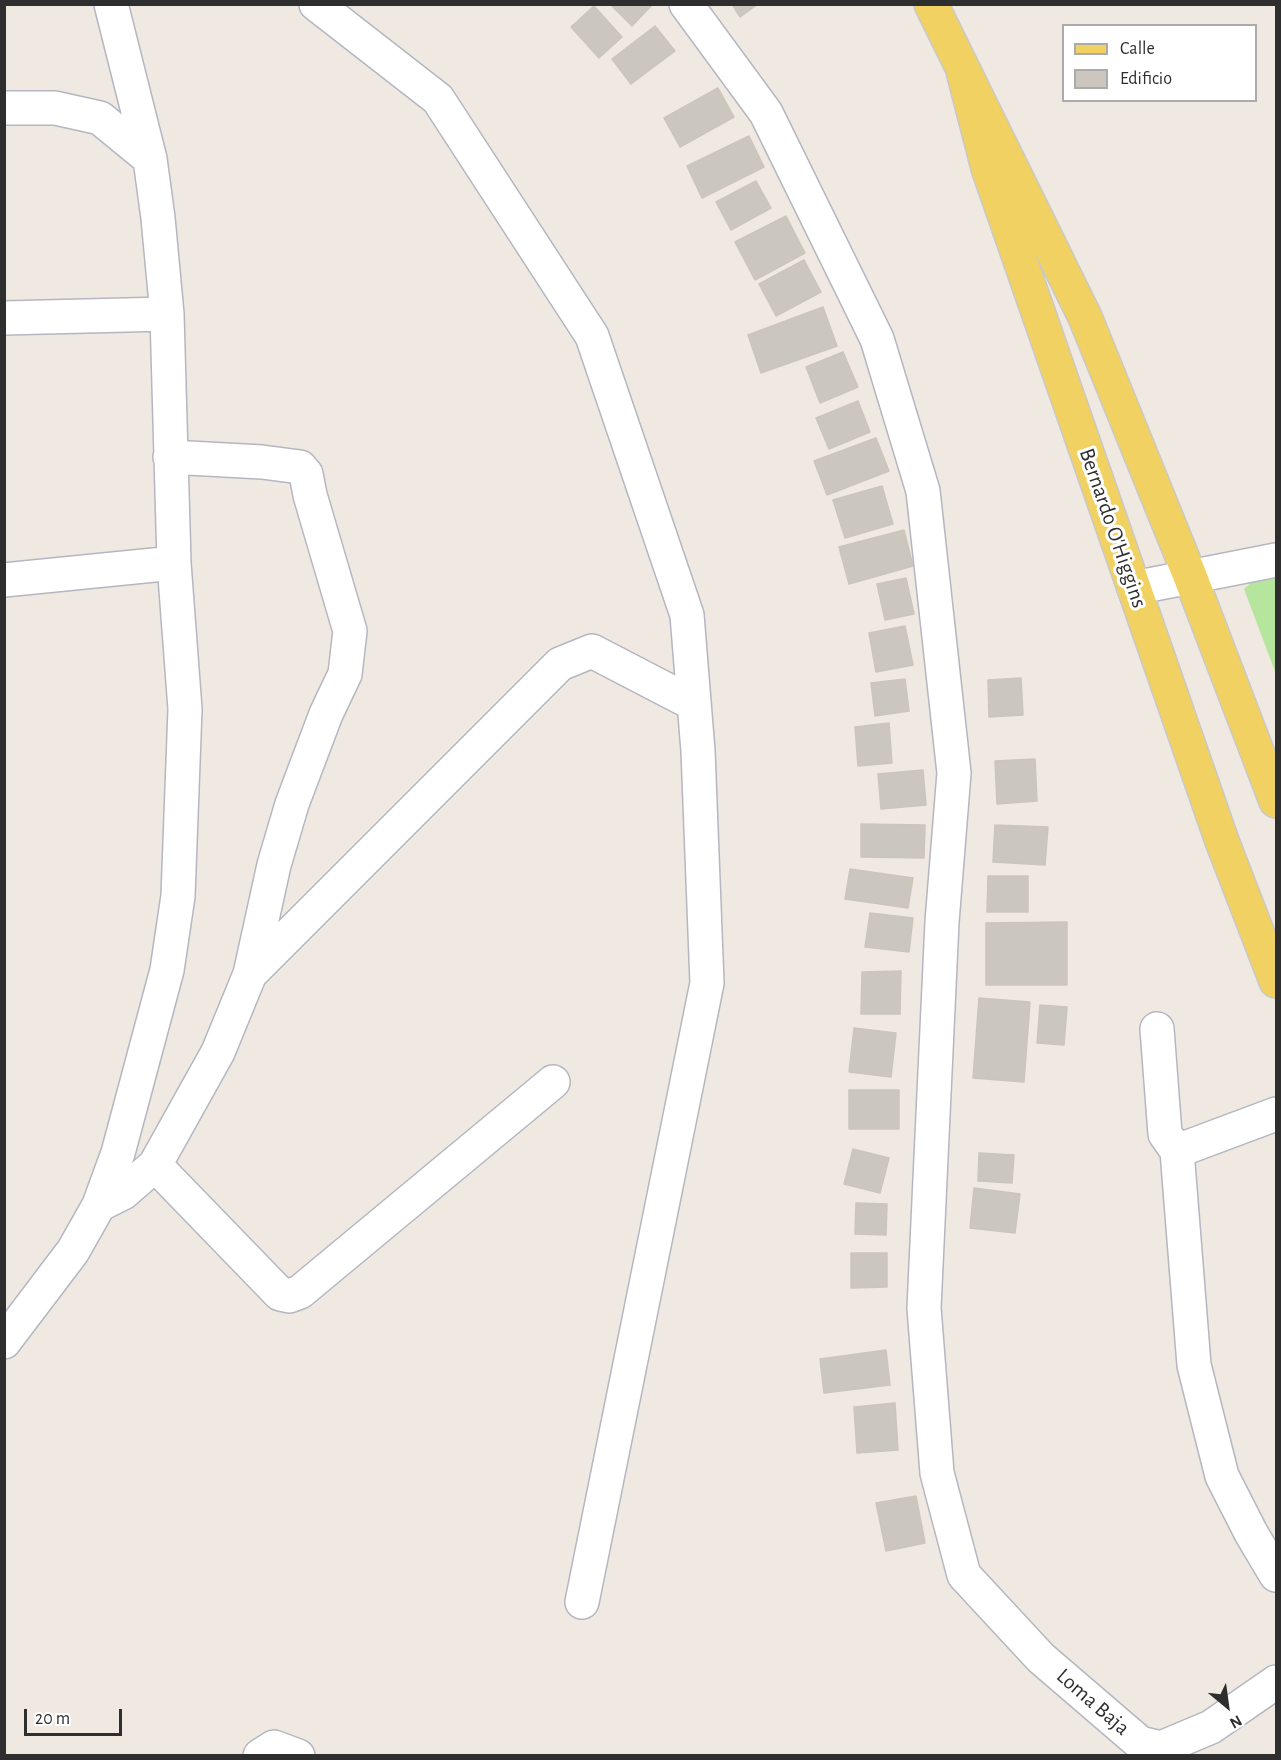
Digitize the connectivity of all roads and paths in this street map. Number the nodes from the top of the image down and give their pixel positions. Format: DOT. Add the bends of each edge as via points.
graph roads {
  1 [pos="111,4"];
  2 [pos="316,4"];
  3 [pos="686,4"];
  4 [pos="931,4"];
  5 [pos="963,71"];
  6 [pos="4,108"];
  7 [pos="150,159"];
  8 [pos="166,314"];
  9 [pos="4,318"];
  10 [pos="170,457"];
  11 [pos="1276,560"];
  12 [pos="174,562"];
  13 [pos="1190,576"];
  14 [pos="4,580"];
  15 [pos="1134,588"];
  16 [pos="694,704"];
  17 [pos="1276,801"];
  18 [pos="250,974"];
  19 [pos="1276,981"];
  20 [pos="1157,1029"];
  21 [pos="553,1082"];
  22 [pos="1276,1114"];
  23 [pos="1177,1151"];
  24 [pos="155,1165"];
  25 [pos="99,1204"];
  26 [pos="4,1342"];
  27 [pos="1276,1575"];
  28 [pos="582,1602"];
  29 [pos="1276,1682"];
  30 [pos="260,1755"];
  31 [pos="298,1755"];
  1 -- 7 [label="street"];
  2 -- 16 [label="street" via="438,99 592,336 687,615"];
  3 -- 29 [label="street, Loma Baja" via="766,113 872,328 924,491 954,773 942,922 924,1308 937,1473 964,1575 1041,1658 1140,1743 1161,1748 1211,1727"];
  4 -- 5 [label="main road, Bernardo O'Higgins"];
  5 -- 13 [label="main road, Bernardo O'Higgins" via="1085,317"];
  5 -- 15 [label="main road, Bernardo O'Higgins" via="988,168"];
  6 -- 7 [label="street" via="55,108 100,118"];
  7 -- 8 [label="street"];
  8 -- 9 [label="street"];
  8 -- 10 [label="street"];
  10 -- 12 [label="street"];
  10 -- 18 [label="street" via="300,467 306,474 350,631 345,674 326,714 283,834"];
  11 -- 13 [label="street"];
  12 -- 14 [label="street"];
  12 -- 25 [label="street" via="186,709 178,896 164,981 118,1153"];
  13 -- 15 [label="street"];
  13 -- 17 [label="main road, Bernardo O'Higgins"];
  15 -- 19 [label="main road, Bernardo O'Higgins" via="1222,841"];
  16 -- 18 [label="street" via="592,651 560,664"];
  16 -- 28 [label="street" via="707,983"];
  18 -- 24 [label="street" via="218,1052"];
  20 -- 23 [label="street" via="1165,1134"];
  21 -- 24 [label="street" via="300,1292 289,1296 280,1294"];
  22 -- 23 [label="street"];
  23 -- 27 [label="street" via="1194,1365 1221,1476"];
  24 -- 25 [label="street" via="123,1193"];
  25 -- 26 [label="street" via="73,1251"];
  30 -- 31 [label="street" via="274,1747"];
}
